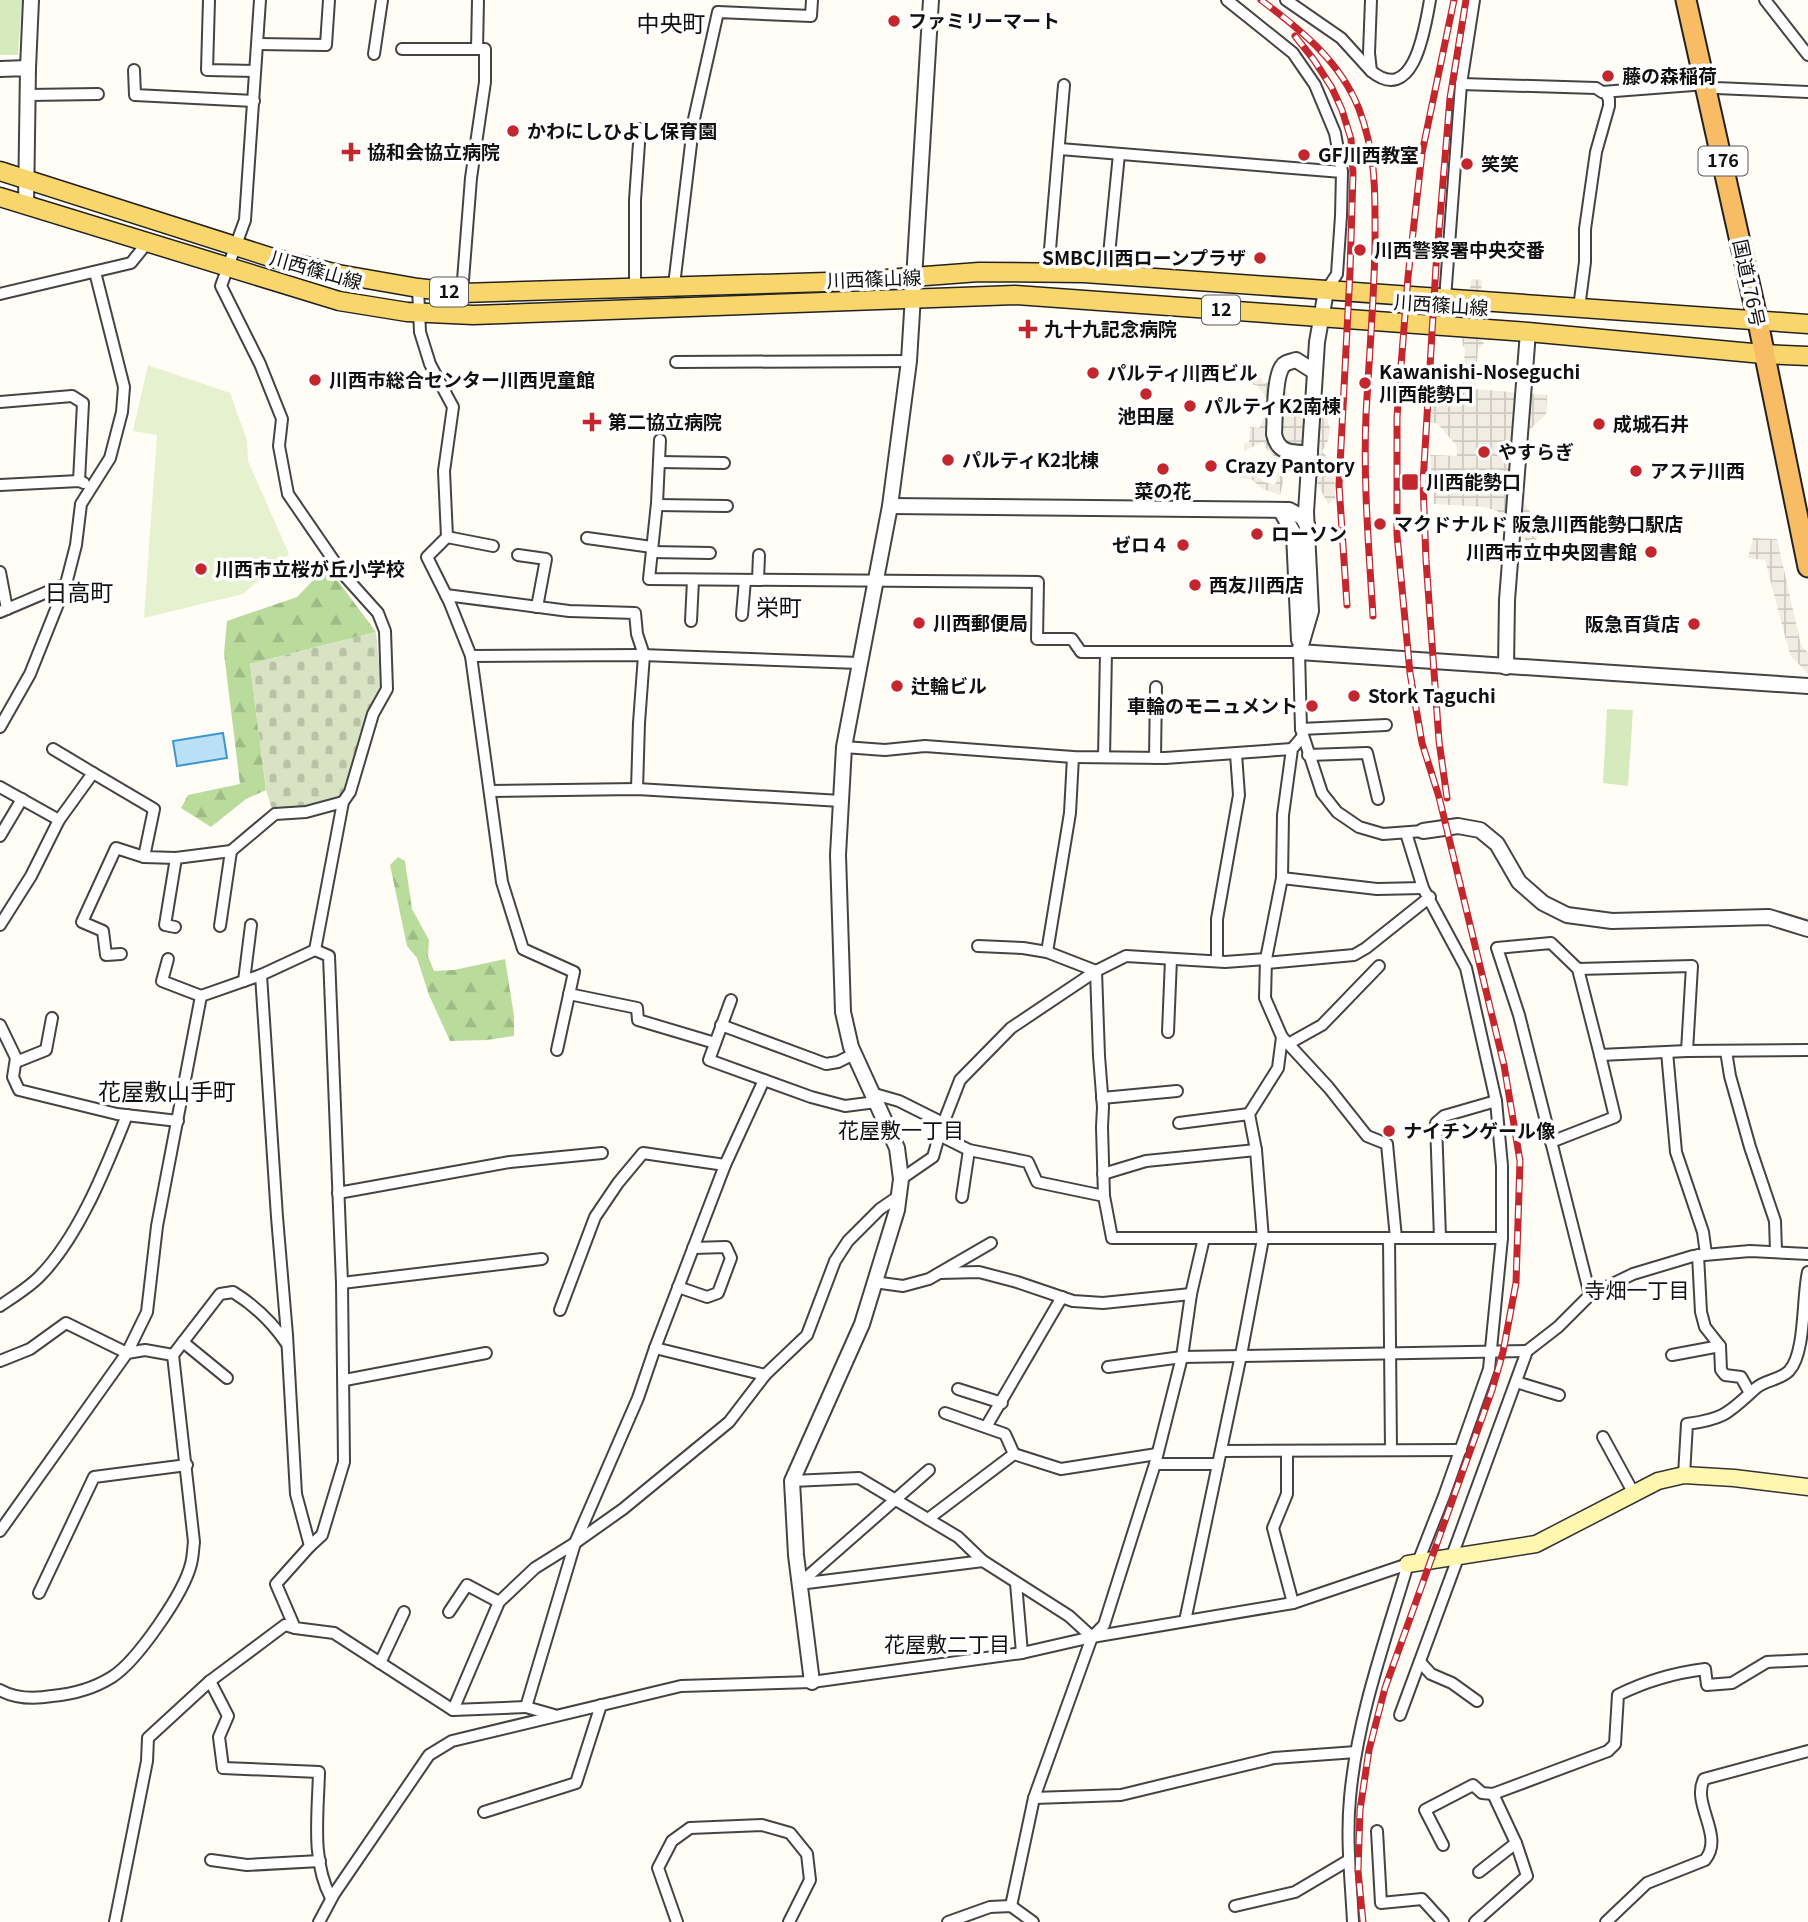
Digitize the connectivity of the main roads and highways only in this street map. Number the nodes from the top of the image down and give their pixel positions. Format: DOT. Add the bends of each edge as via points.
graph roads {
  1 [pos="1686,0"];
  2 [pos="0,172"];
  3 [pos="0,197"];
  4 [pos="1758,322"];
  5 [pos="1808,324"];
  6 [pos="1763,354"];
  7 [pos="1808,356"];
  8 [pos="1804,533"];
  9 [pos="1808,567"];
  10 [pos="1808,1487"];
  11 [pos="1413,1563"];
  1 -- 4 [label="highway, 国道176号 / 176"];
  2 -- 4 [label="main road, 川西篠山線 / 12" via="273,258 338,274 463,293 1048,273"];
  3 -- 6 [label="main road, 川西篠山線 / 12" via="339,301 419,313 487,315 1014,295"];
  4 -- 5 [label="main road, 川西篠山線"];
  4 -- 6 [label="highway, 国道176号 / 176"];
  6 -- 7 [label="main road, 川西篠山線"];
  6 -- 8 [label="highway, 国道176号 / 176"];
  8 -- 9 [label="highway, 国道176号 / 176"];
  10 -- 11 [label="main road" via="1684,1475 1633,1492 1536,1544"];
}
